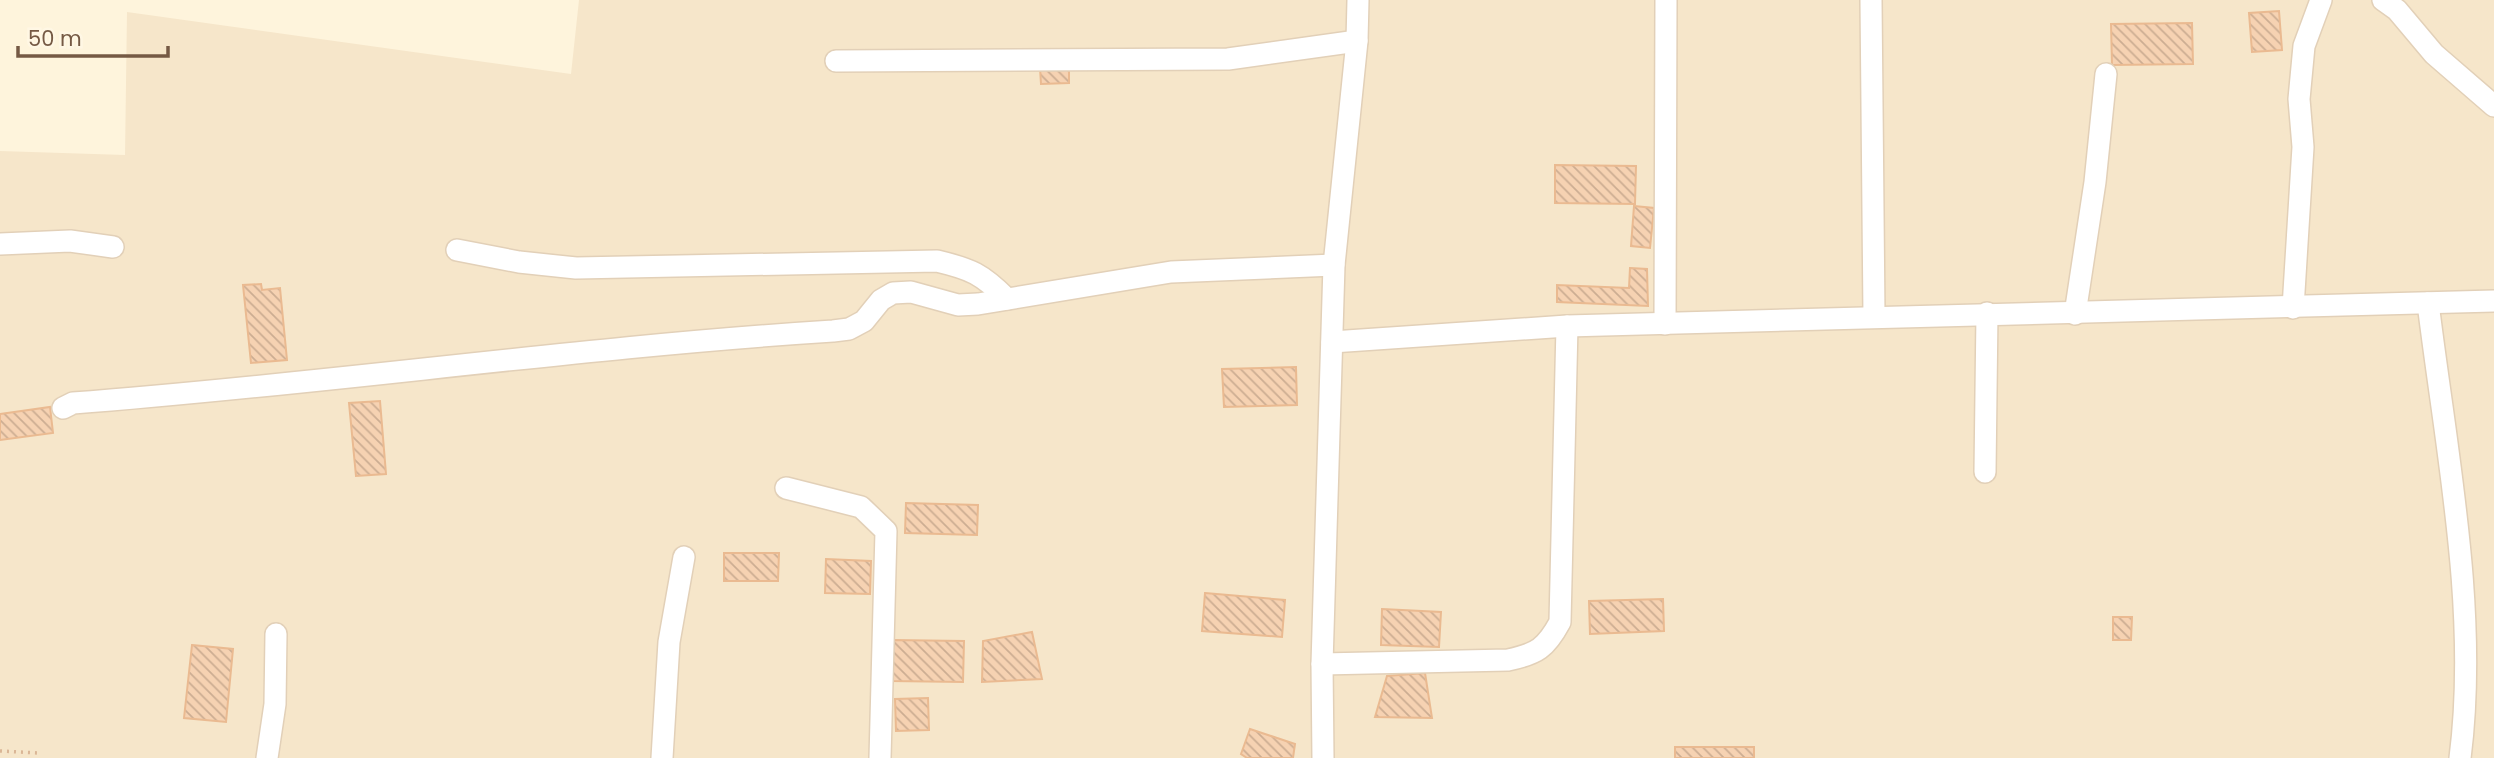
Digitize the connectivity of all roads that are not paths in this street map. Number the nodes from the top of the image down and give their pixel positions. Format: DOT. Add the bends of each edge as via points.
graph roads {
  1 [pos="1357,0"];
  2 [pos="1666,0"];
  3 [pos="1871,0"];
  4 [pos="2321,0"];
  5 [pos="2383,0"];
  6 [pos="1357,41"];
  7 [pos="836,61"];
  8 [pos="2106,74"];
  9 [pos="2494,106"];
  10 [pos="0,244"];
  11 [pos="113,247"];
  12 [pos="457,250"];
  13 [pos="1334,265"];
  14 [pos="1007,299"];
  15 [pos="2494,301"];
  16 [pos="2428,303"];
  17 [pos="2293,308"];
  18 [pos="1987,313"];
  19 [pos="2075,313"];
  20 [pos="1874,316"];
  21 [pos="1665,324"];
  22 [pos="1567,326"];
  23 [pos="1332,342"];
  24 [pos="63,408"];
  25 [pos="1985,472"];
  26 [pos="786,488"];
  27 [pos="684,557"];
  28 [pos="276,634"];
  29 [pos="1322,664"];
  30 [pos="267,758"];
  31 [pos="662,758"];
  32 [pos="880,758"];
  33 [pos="1323,758"];
  34 [pos="2460,758"];
  1 -- 6 [label="street"];
  2 -- 21 [label="street"];
  3 -- 20 [label="street"];
  4 -- 17 [label="street" via="2304,46 2299,99 2303,147"];
  5 -- 9 [label="street" via="2434,54"];
  6 -- 7 [label="street" via="1228,59"];
  6 -- 13 [label="street"];
  8 -- 19 [label="street"];
  10 -- 11 [label="street" via="71,242"];
  12 -- 14 [label="street" via="576,268 936,261 971,269"];
  13 -- 14 [label="street" via="1171,272"];
  13 -- 23 [label="street"];
  14 -- 24 [label="street" via="958,306 911,292 893,293 849,329 675,341 73,403"];
  15 -- 16 [label="street"];
  16 -- 17 [label="street"];
  16 -- 34 [label="street" via="2462,562 2466,712"];
  17 -- 19 [label="street"];
  18 -- 19 [label="street"];
  18 -- 20 [label="street"];
  18 -- 25 [label="street"];
  20 -- 21 [label="street"];
  21 -- 22 [label="street"];
  22 -- 23 [label="street"];
  22 -- 29 [label="street" via="1560,622 1550,642 1530,655 1508,660"];
  23 -- 29 [label="street"];
  26 -- 32 [label="street" via="861,507 886,531"];
  27 -- 31 [label="street" via="669,642"];
  28 -- 30 [label="street" via="275,704"];
  29 -- 33 [label="street"];
}
